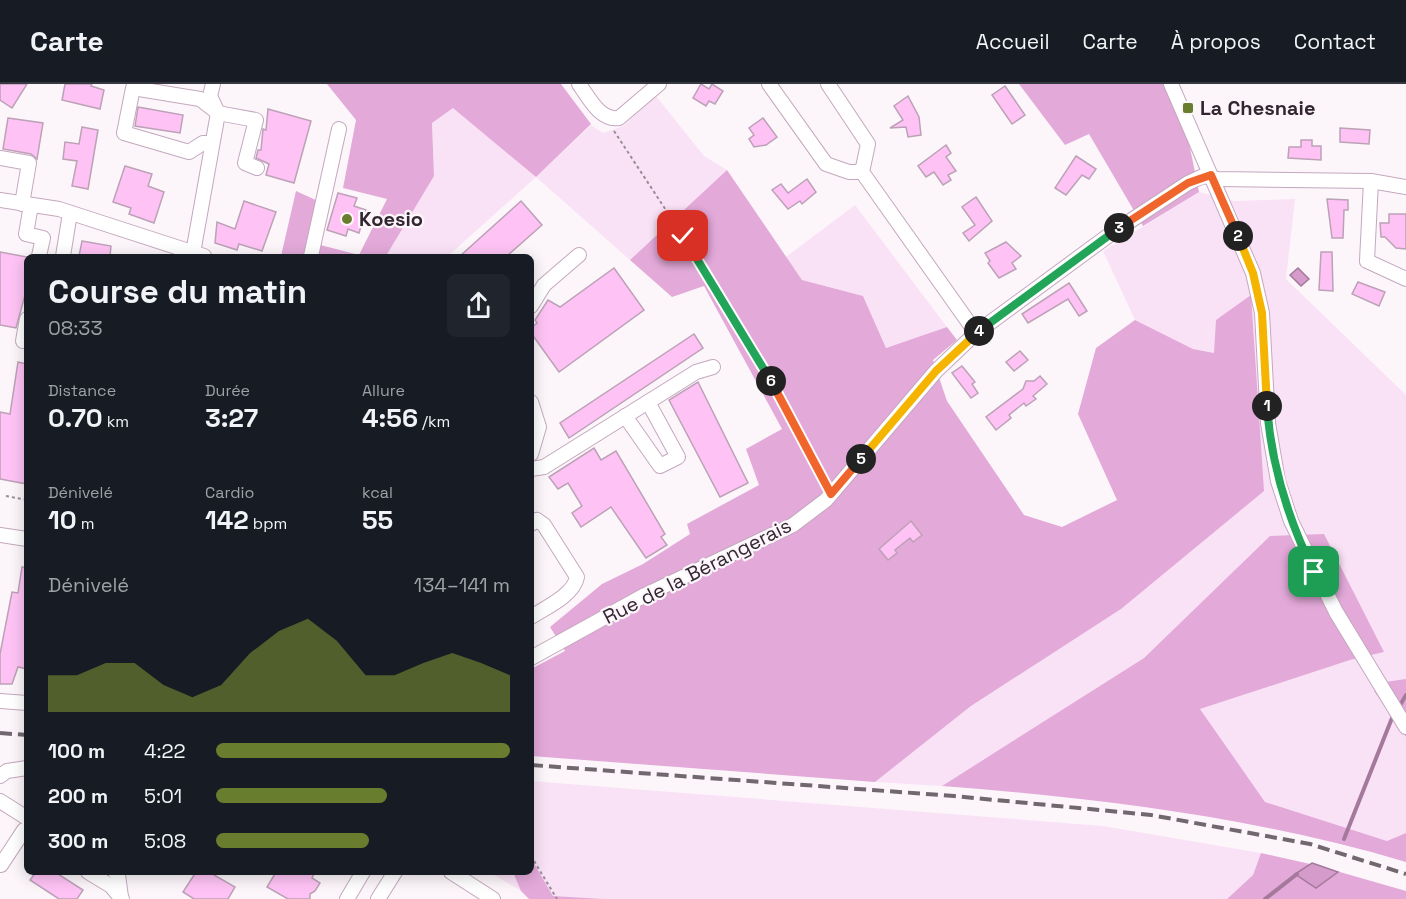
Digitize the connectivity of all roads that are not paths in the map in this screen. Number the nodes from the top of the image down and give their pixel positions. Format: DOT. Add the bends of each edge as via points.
graph roads {
  1 [pos="213,84"];
  2 [pos="579,84"];
  3 [pos="659,84"];
  4 [pos="769,84"];
  5 [pos="828,84"];
  6 [pos="1171,84"];
  7 [pos="218,112"];
  8 [pos="339,129"];
  9 [pos="212,143"];
  10 [pos="0,158"];
  11 [pos="257,168"];
  12 [pos="862,172"];
  13 [pos="1211,175"];
  14 [pos="1371,181"];
  15 [pos="1406,187"];
  16 [pos="0,200"];
  17 [pos="26,204"];
  18 [pos="70,213"];
  19 [pos="39,254"];
  20 [pos="63,254"];
  21 [pos="196,254"];
  22 [pos="199,254"];
  23 [pos="311,254"];
  24 [pos="579,255"];
  25 [pos="1406,279"];
  26 [pos="534,301"];
  27 [pos="976,333"];
  28 [pos="24,336"];
  29 [pos="23,341"];
  30 [pos="713,367"];
  31 [pos="648,402"];
  32 [pos="534,413"];
  33 [pos="625,416"];
  34 [pos="534,442"];
  35 [pos="534,469"];
  36 [pos="534,522"];
  37 [pos="0,535"];
  38 [pos="24,539"];
  39 [pos="534,615"];
  40 [pos="534,656"];
  41 [pos="0,701"];
  42 [pos="24,703"];
  43 [pos="1406,727"];
  44 [pos="24,768"];
  45 [pos="0,776"];
  46 [pos="0,801"];
  47 [pos="24,816"];
  48 [pos="24,830"];
  49 [pos="1,865"];
  50 [pos="93,875"];
  51 [pos="118,875"];
  52 [pos="361,875"];
  53 [pos="393,875"];
  54 [pos="457,875"];
  55 [pos="122,899"];
  56 [pos="347,899"];
  57 [pos="378,899"];
  58 [pos="493,899"];
  1 -- 7 [label="street" via="210,96"];
  2 -- 3 [label="street" via="602,115 611,119 619,118"];
  4 -- 12 [label="street" via="826,164"];
  5 -- 12 [label="street" via="868,144"];
  6 -- 13 [label="street"];
  7 -- 9 [label="street"];
  7 -- 9 [label="street" via="200,99 133,88 124,133 189,152 203,142"];
  7 -- 11 [label="street" via="256,120 245,163"];
  8 -- 23 [label="street"];
  9 -- 22 [label="street"];
  10 -- 17 [label="street" via="29,164"];
  12 -- 27 [label="street"];
  13 -- 14 [label="street" via="1218,179"];
  13 -- 27 [label="street, Rue de la Bérangerais" via="1188,183 1112,233"];
  13 -- 43 [label="street" via="1253,273 1260,300 1268,423 1278,481 1291,521 1336,612"];
  14 -- 15 [label="street"];
  14 -- 25 [label="street" via="1367,261"];
  16 -- 17 [label="street"];
  17 -- 18 [label="street"];
  17 -- 19 [label="street" via="26,234 43,238"];
  18 -- 20 [label="street"];
  18 -- 21 [label="street"];
  24 -- 26 [label="street" via="544,285"];
  27 -- 40 [label="street, Rue de la Bérangerais" via="936,371 831,494 793,525 645,595"];
  28 -- 29 [label="street"];
  30 -- 31 [label="street" via="696,372"];
  31 -- 33 [label="street"];
  31 -- 33 [label="street" via="678,457 660,466"];
  32 -- 34 [label="street" via="538,427"];
  33 -- 35 [label="street" via="544,467"];
  36 -- 39 [label="street" via="544,525 577,577 576,584"];
  37 -- 38 [label="street"];
  41 -- 42 [label="street"];
  44 -- 45 [label="street"];
  46 -- 47 [label="street"];
  48 -- 49 [label="street"];
  50 -- 55 [label="street" via="111,886"];
  51 -- 55 [label="street"];
  52 -- 56 [label="street"];
  53 -- 57 [label="street"];
  54 -- 58 [label="street"];
}
